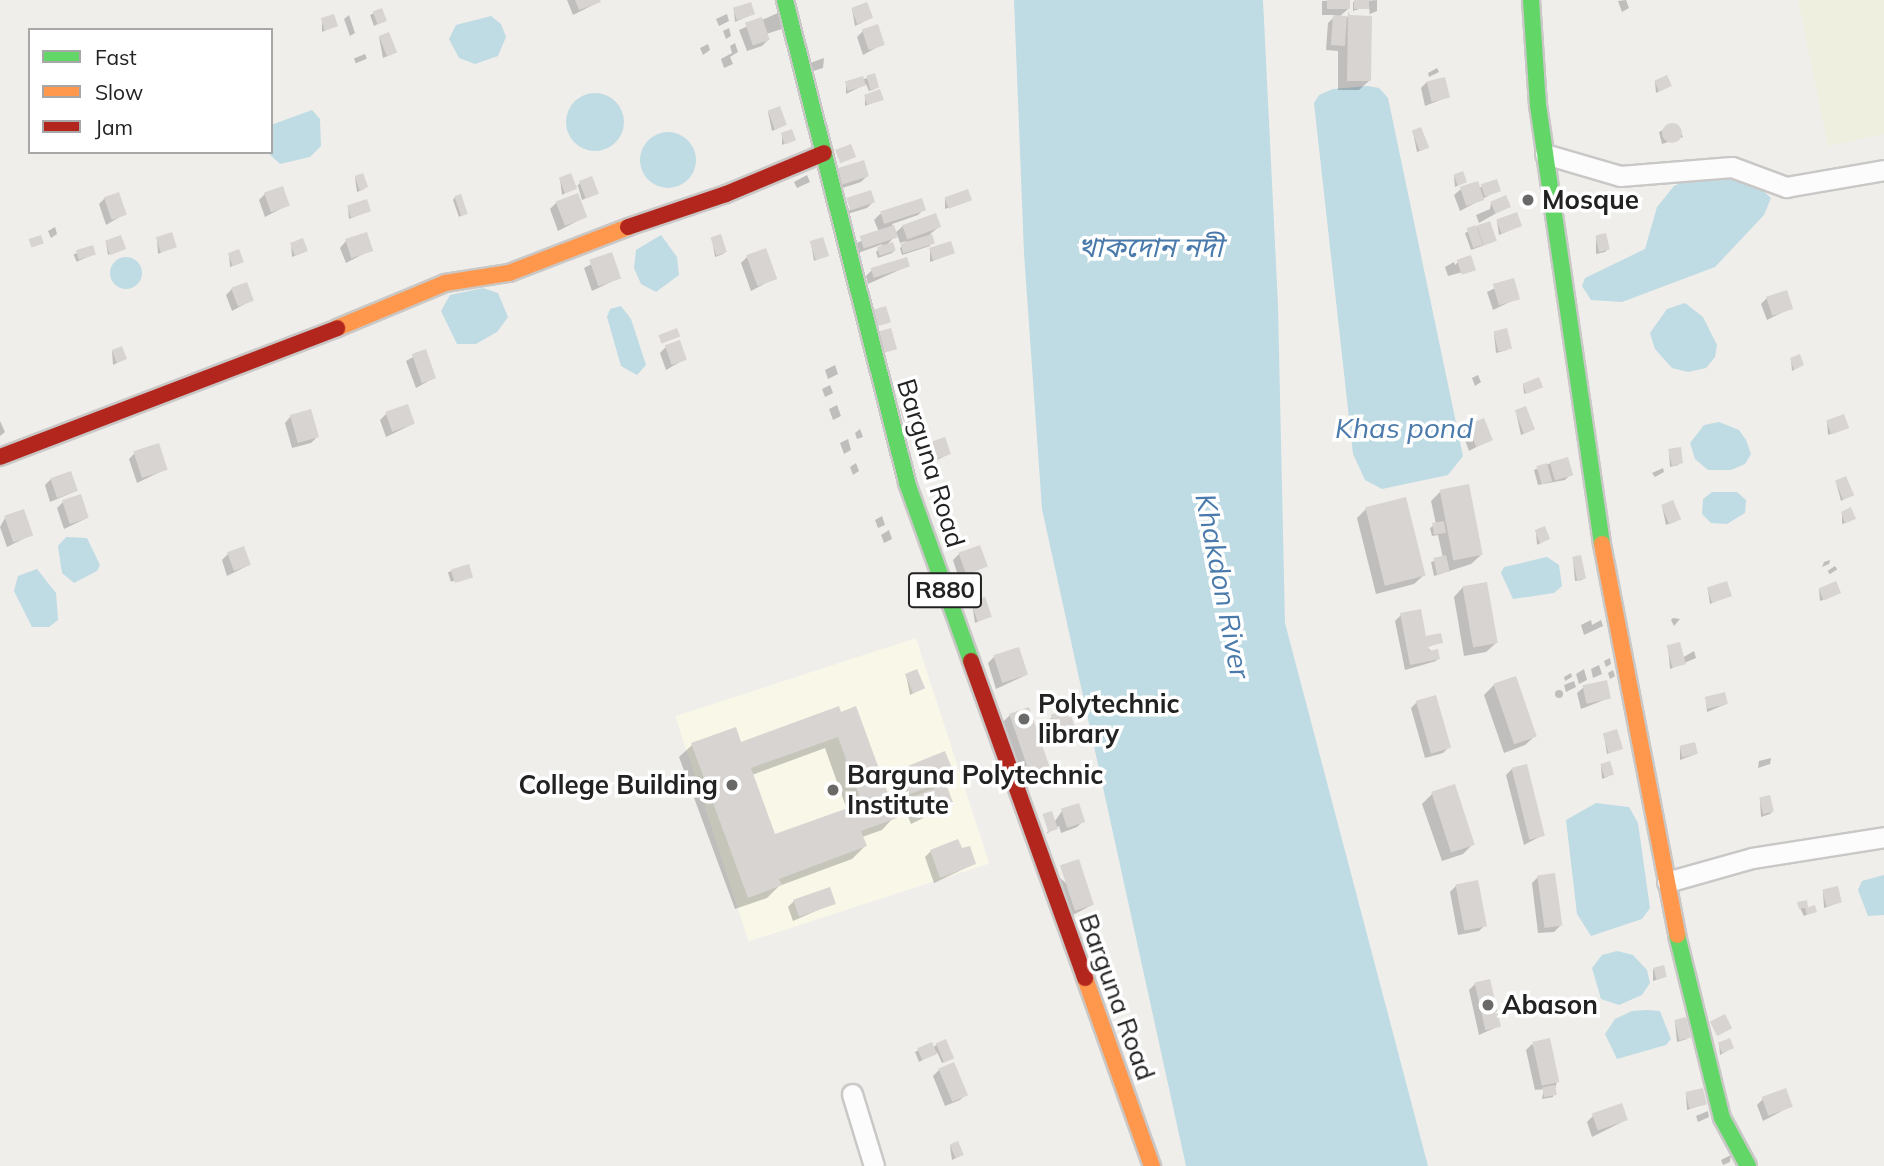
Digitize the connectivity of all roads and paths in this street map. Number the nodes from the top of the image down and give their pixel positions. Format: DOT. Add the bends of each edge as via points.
graph roads {
  1 [pos="785,0"];
  2 [pos="1531,0"];
  3 [pos="824,153"];
  4 [pos="1545,153"];
  5 [pos="1884,170"];
  6 [pos="0,457"];
  7 [pos="1884,836"];
  8 [pos="1667,882"];
  9 [pos="852,1094"];
  10 [pos="874,1166"];
  11 [pos="1152,1166"];
  12 [pos="1748,1166"];
  1 -- 3 [label="street, Barguna Road / R880"];
  2 -- 4 [label="street"];
  3 -- 6 [label="street" via="509,273 445,283 377,314 191,380"];
  3 -- 11 [label="street, Barguna Road / R880" via="907,482"];
  4 -- 5 [label="street" via="1620,176 1732,167 1786,187"];
  4 -- 8 [label="street" via="1601,539"];
  7 -- 8 [label="street" via="1752,859"];
  8 -- 12 [label="street" via="1687,986 1723,1118"];
  9 -- 10 [label="street"];
}
